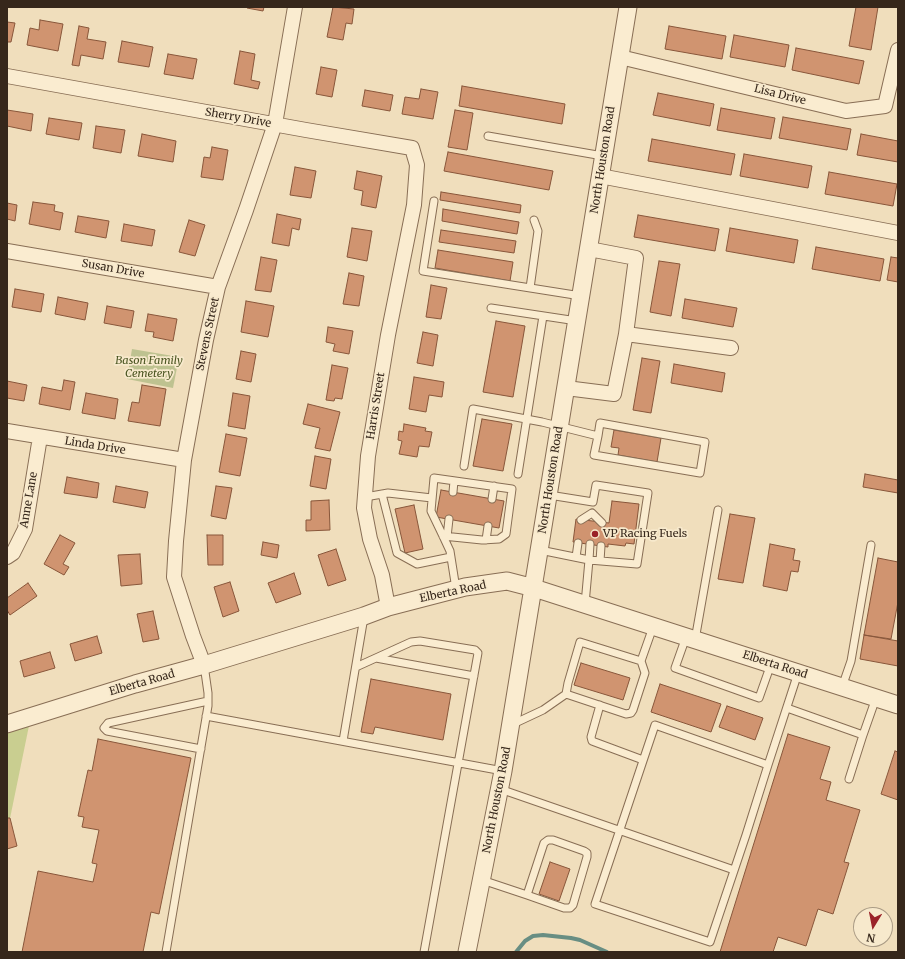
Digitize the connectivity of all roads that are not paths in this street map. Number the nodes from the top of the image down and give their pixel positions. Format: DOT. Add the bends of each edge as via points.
graph roads {
  1 [pos="295,7"];
  2 [pos="628,7"];
  3 [pos="898,50"];
  4 [pos="620,57"];
  5 [pos="7,76"];
  6 [pos="275,124"];
  7 [pos="488,136"];
  8 [pos="604,156"];
  9 [pos="600,176"];
  10 [pos="434,201"];
  11 [pos="414,205"];
  12 [pos="534,220"];
  13 [pos="898,233"];
  14 [pos="589,249"];
  15 [pos="7,251"];
  16 [pos="218,287"];
  17 [pos="530,288"];
  18 [pos="581,296"];
  19 [pos="491,308"];
  20 [pos="543,316"];
  21 [pos="577,321"];
  22 [pos="626,334"];
  23 [pos="731,348"];
  24 [pos="566,388"];
  25 [pos="527,418"];
  26 [pos="560,426"];
  27 [pos="7,431"];
  28 [pos="598,436"];
  29 [pos="40,437"];
  30 [pos="184,460"];
  31 [pos="464,466"];
  32 [pos="518,474"];
  33 [pos="454,481"];
  34 [pos="494,486"];
  35 [pos="453,492"];
  36 [pos="382,494"];
  37 [pos="549,495"];
  38 [pos="365,497"];
  39 [pos="432,498"];
  40 [pos="492,499"];
  41 [pos="593,502"];
  42 [pos="718,510"];
  43 [pos="592,513"];
  44 [pos="450,519"];
  45 [pos="581,520"];
  46 [pos="591,521"];
  47 [pos="602,523"];
  48 [pos="488,526"];
  49 [pos="445,536"];
  50 [pos="486,540"];
  51 [pos="578,543"];
  52 [pos="590,544"];
  53 [pos="871,545"];
  54 [pos="601,546"];
  55 [pos="540,550"];
  56 [pos="7,557"];
  57 [pos="451,557"];
  58 [pos="576,557"];
  59 [pos="589,560"];
  60 [pos="600,561"];
  61 [pos="534,588"];
  62 [pos="456,590"];
  63 [pos="585,604"];
  64 [pos="388,607"];
  65 [pos="364,616"];
  66 [pos="653,626"];
  67 [pos="691,638"];
  68 [pos="376,658"];
  69 [pos="641,661"];
  70 [pos="771,664"];
  71 [pos="204,665"];
  72 [pos="356,667"];
  73 [pos="798,673"];
  74 [pos="474,676"];
  75 [pos="842,687"];
  76 [pos="566,694"];
  77 [pos="876,698"];
  78 [pos="208,701"];
  79 [pos="898,705"];
  80 [pos="600,706"];
  81 [pos="787,708"];
  82 [pos="206,716"];
  83 [pos="7,724"];
  84 [pos="511,726"];
  85 [pos="863,735"];
  86 [pos="343,741"];
  87 [pos="201,749"];
  88 [pos="644,760"];
  89 [pos="459,763"];
  90 [pos="768,766"];
  91 [pos="503,771"];
  92 [pos="849,779"];
  93 [pos="499,789"];
  94 [pos="620,831"];
  95 [pos="734,870"];
  96 [pos="482,880"];
  97 [pos="527,895"];
  98 [pos="166,952"];
  99 [pos="424,952"];
  100 [pos="467,952"];
  1 -- 6 [label="street, Stevens Street"];
  2 -- 4 [label="street, North Houston Road"];
  3 -- 4 [label="street, Lisa Drive" via="885,106 846,111"];
  4 -- 8 [label="street, North Houston Road"];
  5 -- 6 [label="street, Sherry Drive"];
  6 -- 11 [label="street, Sherry Drive" via="412,148 417,165"];
  6 -- 16 [label="street, Stevens Street"];
  7 -- 8 [label="lane"];
  8 -- 9 [label="street, North Houston Road"];
  9 -- 13 [label="street"];
  9 -- 14 [label="street, North Houston Road"];
  10 -- 17 [label="lane" via="423,270"];
  11 -- 38 [label="street, Harris Street" via="386,342 368,456"];
  12 -- 17 [label="lane" via="538,231"];
  14 -- 18 [label="street, North Houston Road"];
  14 -- 22 [label="street" via="636,258"];
  15 -- 16 [label="street, Susan Drive"];
  16 -- 30 [label="street, Stevens Street"];
  17 -- 18 [label="lane"];
  18 -- 21 [label="street, North Houston Road"];
  19 -- 20 [label="lane"];
  20 -- 21 [label="lane"];
  20 -- 25 [label="lane"];
  21 -- 24 [label="street, North Houston Road"];
  22 -- 23 [label="street"];
  22 -- 24 [label="street" via="614,394"];
  24 -- 26 [label="street, North Houston Road"];
  25 -- 26 [label="lane"];
  25 -- 31 [label="lane" via="473,409"];
  25 -- 32 [label="lane"];
  26 -- 28 [label="lane"];
  26 -- 37 [label="street, North Houston Road"];
  27 -- 29 [label="street, Linda Drive"];
  28 -- 28 [label="lane" via="600,423 705,442 700,473 594,455"];
  29 -- 30 [label="street, Linda Drive"];
  29 -- 56 [label="street, Anne Lane" via="25,530 13,553"];
  30 -- 71 [label="street, Stevens Street" via="174,577"];
  33 -- 34 [label="lane"];
  33 -- 35 [label="lane"];
  33 -- 39 [label="lane" via="434,478"];
  34 -- 40 [label="lane"];
  34 -- 50 [label="lane" via="512,489 506,534 499,539"];
  36 -- 38 [label="lane"];
  36 -- 39 [label="lane"];
  36 -- 57 [label="lane" via="397,553 417,564"];
  37 -- 41 [label="lane"];
  37 -- 55 [label="street, North Houston Road"];
  38 -- 64 [label="street, Harris Street" via="364,508 370,539 382,575"];
  39 -- 49 [label="lane" via="431,511"];
  41 -- 43 [label="lane"];
  41 -- 60 [label="lane" via="596,485 648,493 637,564"];
  42 -- 67 [label="lane"];
  43 -- 45 [label="lane"];
  43 -- 46 [label="lane"];
  43 -- 47 [label="lane"];
  44 -- 49 [label="lane"];
  48 -- 50 [label="lane"];
  49 -- 50 [label="lane"];
  49 -- 57 [label="lane"];
  51 -- 58 [label="lane"];
  52 -- 59 [label="lane"];
  53 -- 75 [label="lane" via="851,662"];
  54 -- 60 [label="lane"];
  55 -- 58 [label="lane"];
  55 -- 61 [label="street, North Houston Road"];
  57 -- 62 [label="lane"];
  58 -- 59 [label="lane"];
  59 -- 60 [label="lane"];
  59 -- 63 [label="lane"];
  61 -- 62 [label="street, Elberta Road" via="507,581"];
  61 -- 63 [label="street, Elberta Road"];
  61 -- 84 [label="street, North Houston Road"];
  62 -- 64 [label="street, Elberta Road"];
  63 -- 66 [label="street, Elberta Road"];
  64 -- 65 [label="street, Elberta Road"];
  65 -- 71 [label="street, Elberta Road"];
  65 -- 72 [label="lane"];
  66 -- 67 [label="street, Elberta Road"];
  66 -- 69 [label="lane"];
  67 -- 70 [label="street, Elberta Road"];
  67 -- 70 [label="lane" via="675,668 759,698"];
  68 -- 72 [label="lane"];
  68 -- 74 [label="lane"];
  68 -- 74 [label="lane" via="411,642 420,641 474,650 478,653"];
  69 -- 76 [label="lane" via="580,642"];
  69 -- 80 [label="lane" via="645,673 631,713 626,714"];
  70 -- 73 [label="street, Elberta Road"];
  71 -- 78 [label="lane"];
  71 -- 83 [label="street, Elberta Road"];
  72 -- 86 [label="lane"];
  73 -- 75 [label="street, Elberta Road"];
  73 -- 81 [label="lane"];
  74 -- 89 [label="lane"];
  75 -- 77 [label="street, Elberta Road"];
  76 -- 80 [label="lane"];
  76 -- 84 [label="lane" via="543,710"];
  77 -- 79 [label="street, Elberta Road"];
  77 -- 85 [label="lane"];
  78 -- 82 [label="lane"];
  78 -- 87 [label="lane" via="108,723 104,728 107,731"];
  80 -- 88 [label="lane" via="592,741"];
  81 -- 85 [label="lane"];
  81 -- 90 [label="lane"];
  82 -- 86 [label="lane"];
  82 -- 87 [label="lane"];
  84 -- 91 [label="street, North Houston Road"];
  85 -- 92 [label="lane"];
  86 -- 89 [label="lane"];
  87 -- 98 [label="lane"];
  88 -- 90 [label="lane" via="655,725"];
  88 -- 94 [label="lane"];
  89 -- 91 [label="lane"];
  89 -- 99 [label="lane"];
  90 -- 95 [label="lane"];
  91 -- 93 [label="street, North Houston Road"];
  93 -- 94 [label="lane"];
  93 -- 96 [label="street, North Houston Road"];
  94 -- 95 [label="lane"];
  94 -- 95 [label="lane" via="595,904 602,907 710,942"];
  96 -- 97 [label="lane"];
  96 -- 100 [label="street, North Houston Road"];
  97 -- 97 [label="lane" via="570,908 587,853 548,840 544,843"];
}
